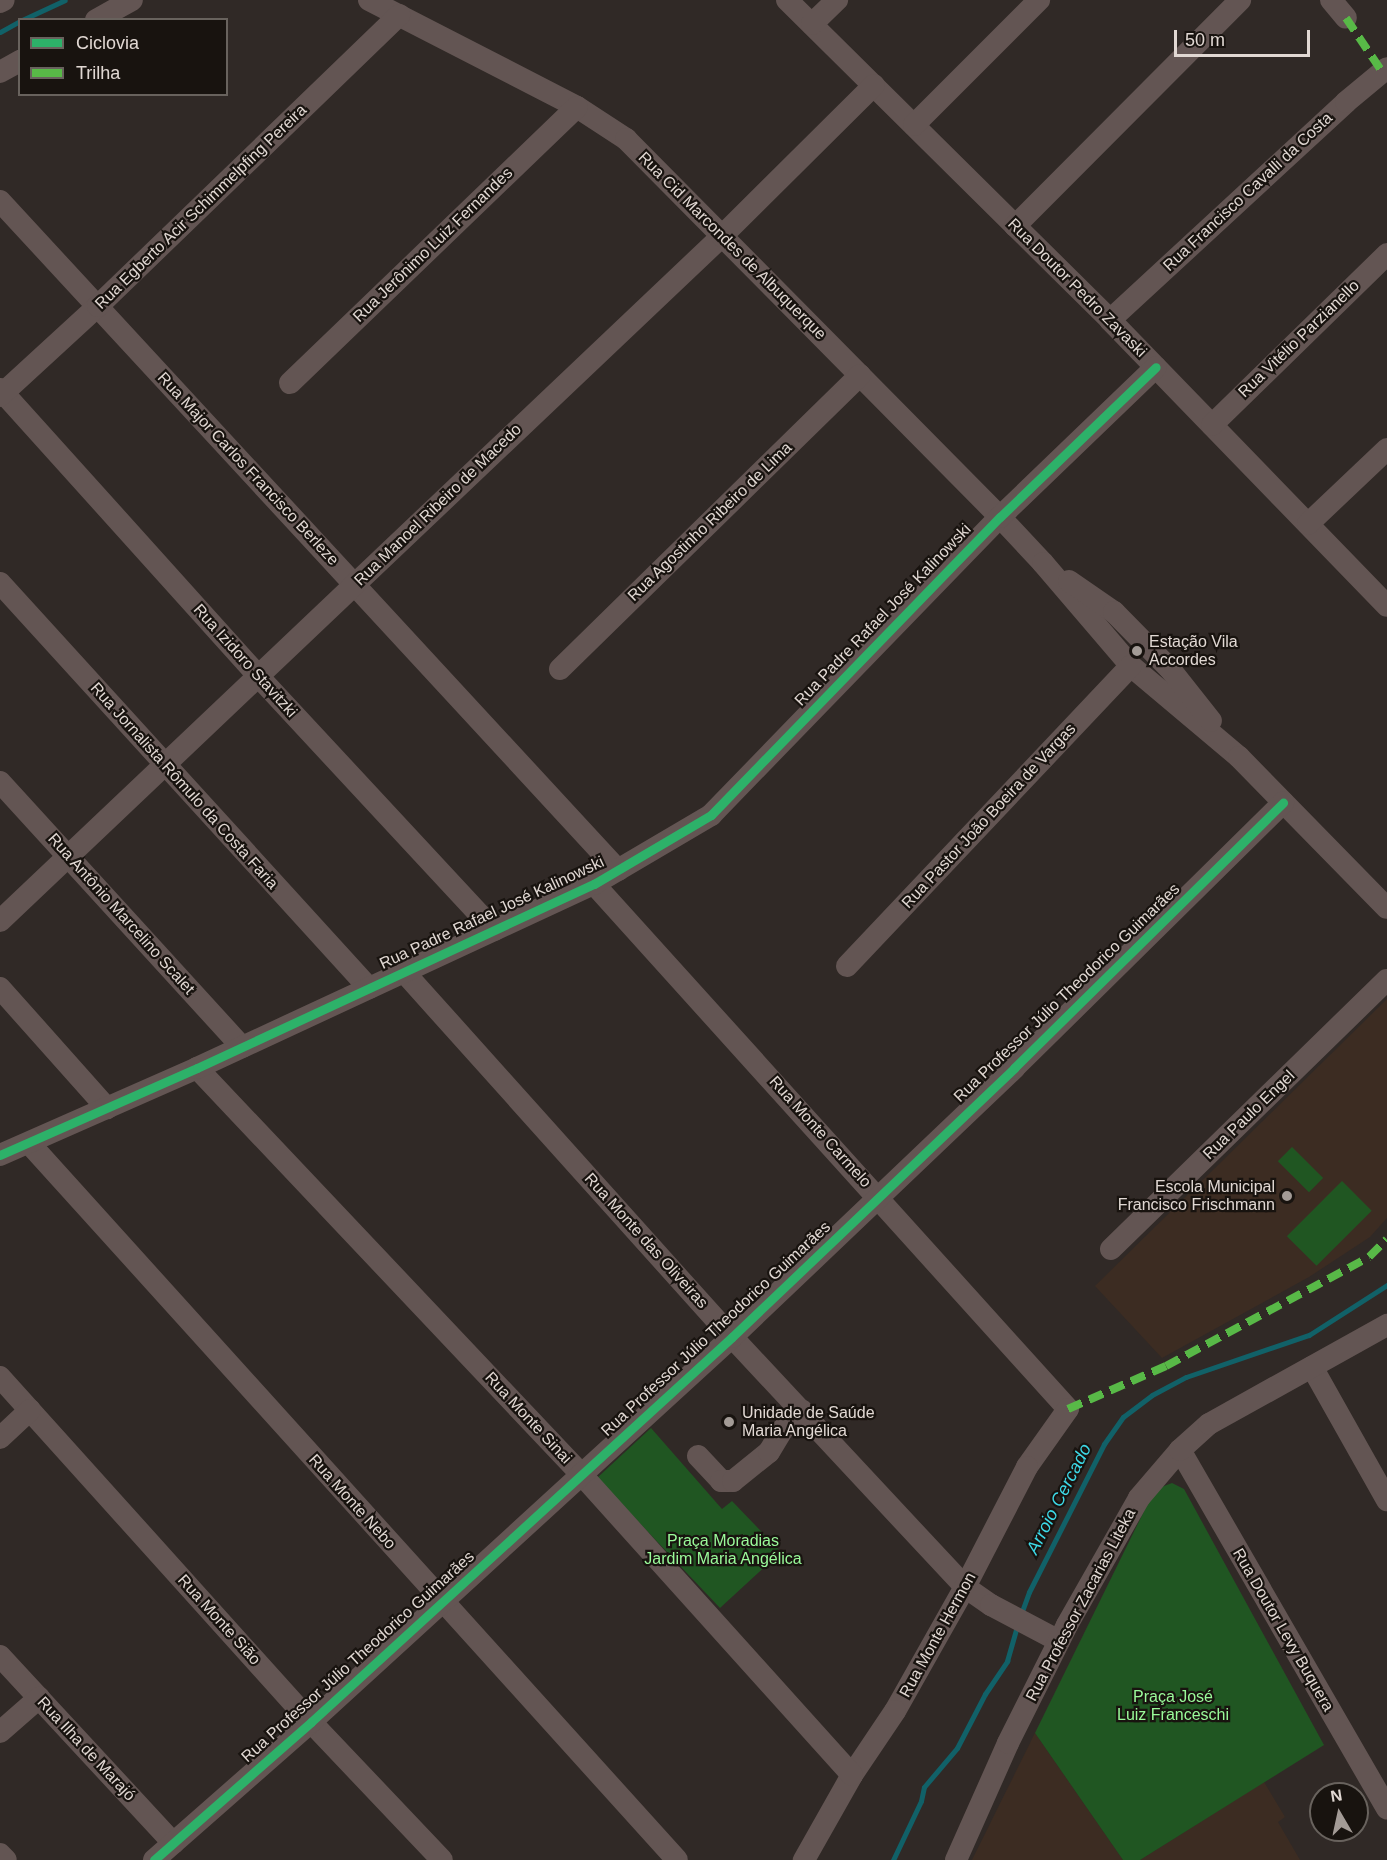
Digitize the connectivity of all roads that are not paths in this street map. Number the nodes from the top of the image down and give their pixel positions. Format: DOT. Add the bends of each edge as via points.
graph roads {
  1 [pos="132,0"];
  2 [pos="369,0"];
  3 [pos="787,0"];
  4 [pos="837,0"];
  5 [pos="1039,0"];
  6 [pos="1240,0"];
  7 [pos="1331,0"];
  8 [pos="399,15"];
  9 [pos="100,18"];
  10 [pos="1346,18"];
  11 [pos="812,24"];
  12 [pos="18,62"];
  13 [pos="1387,68"];
  14 [pos="0,72"];
  15 [pos="874,85"];
  16 [pos="577,107"];
  17 [pos="914,125"];
  18 [pos="0,201"];
  19 [pos="1015,226"];
  20 [pos="722,236"];
  21 [pos="1387,254"];
  22 [pos="98,306"];
  23 [pos="1110,320"];
  24 [pos="1156,367"];
  25 [pos="860,375"];
  26 [pos="290,383"];
  27 [pos="1,393"];
  28 [pos="1212,425"];
  29 [pos="1387,449"];
  30 [pos="1000,517"];
  31 [pos="1308,524"];
  32 [pos="1043,562"];
  33 [pos="0,583"];
  34 [pos="355,584"];
  35 [pos="1387,606"];
  36 [pos="1131,666"];
  37 [pos="560,669"];
  38 [pos="258,676"];
  39 [pos="1239,757"];
  40 [pos="164,765"];
  41 [pos="0,782"];
  42 [pos="1283,803"];
  43 [pos="69,856"];
  44 [pos="618,870"];
  45 [pos="594,884"];
  46 [pos="1387,908"];
  47 [pos="0,921"];
  48 [pos="494,930"];
  49 [pos="847,966"];
  50 [pos="404,972"];
  51 [pos="1387,980"];
  52 [pos="0,988"];
  53 [pos="369,988"];
  54 [pos="242,1047"];
  55 [pos="197,1068"];
  56 [pos="107,1108"];
  57 [pos="29,1143"];
  58 [pos="0,1155"];
  59 [pos="878,1197"];
  60 [pos="1112,1249"];
  61 [pos="1387,1325"];
  62 [pos="732,1337"];
  63 [pos="1312,1367"];
  64 [pos="0,1377"];
  65 [pos="1068,1409"];
  66 [pos="30,1410"];
  67 [pos="802,1411"];
  68 [pos="0,1438"];
  69 [pos="1180,1450"];
  70 [pos="698,1456"];
  71 [pos="581,1474"];
  72 [pos="1387,1500"];
  73 [pos="965,1587"];
  74 [pos="442,1602"];
  75 [pos="1049,1635"];
  76 [pos="0,1656"];
  77 [pos="39,1698"];
  78 [pos="311,1722"];
  79 [pos="0,1732"];
  80 [pos="852,1774"];
  81 [pos="1387,1809"];
  82 [pos="173,1843"];
  83 [pos="0,1854"];
  84 [pos="6,1860"];
  85 [pos="154,1860"];
  86 [pos="442,1860"];
  87 [pos="678,1860"];
  88 [pos="804,1860"];
  89 [pos="956,1860"];
  1 -- 9 [label="street"];
  2 -- 8 [label="street, Rua Cid Marcondes de Albuquerque"];
  3 -- 11 [label="street, Rua Doutor Pedro Zavaski"];
  4 -- 11 [label="street"];
  5 -- 17 [label="street"];
  6 -- 19 [label="street"];
  7 -- 10 [label="street"];
  8 -- 16 [label="street, Rua Cid Marcondes de Albuquerque"];
  8 -- 22 [label="street, Rua Egberto Acir Schimmelpfing Pereira"];
  11 -- 15 [label="street, Rua Doutor Pedro Zavaski"];
  12 -- 14 [label="street"];
  13 -- 23 [label="street, Rua Francisco Cavalli da Costa"];
  15 -- 17 [label="street, Rua Doutor Pedro Zavaski"];
  15 -- 20 [label="street, Rua Manoel Ribeiro de Macedo"];
  16 -- 20 [label="street, Rua Cid Marcondes de Albuquerque" via="626,139"];
  16 -- 26 [label="street, Rua Jerônimo Luiz Fernandes"];
  17 -- 19 [label="street, Rua Doutor Pedro Zavaski"];
  18 -- 22 [label="street, Rua Major Carlos Francisco Berleze"];
  19 -- 23 [label="street, Rua Doutor Pedro Zavaski"];
  20 -- 25 [label="street, Rua Cid Marcondes de Albuquerque"];
  20 -- 34 [label="street, Rua Manoel Ribeiro de Macedo"];
  21 -- 28 [label="street, Rua Vitélio Parzianello"];
  22 -- 27 [label="street, Rua Egberto Acir Schimmelpfing Pereira"];
  22 -- 34 [label="street, Rua Major Carlos Francisco Berleze"];
  23 -- 24 [label="street, Rua Doutor Pedro Zavaski"];
  24 -- 28 [label="street, Rua Doutor Pedro Zavaski"];
  24 -- 30 [label="street, Rua Padre Rafael José Kalinowski"];
  25 -- 30 [label="street, Rua Cid Marcondes de Albuquerque"];
  25 -- 37 [label="street, Rua Agostinho Ribeiro de Lima"];
  27 -- 38 [label="street, Rua Izidoro Stavitzki"];
  28 -- 31 [label="street, Rua Doutor Pedro Zavaski"];
  29 -- 31 [label="street"];
  30 -- 32 [label="street, Rua Cid Marcondes de Albuquerque"];
  30 -- 44 [label="street, Rua Padre Rafael José Kalinowski" via="711,815"];
  31 -- 35 [label="street, Rua Doutor Pedro Zavaski"];
  32 -- 36 [label="street, Rua Cid Marcondes de Albuquerque"];
  32 -- 39 [label="street, Rua Cid Marcondes de Albuquerque" via="1114,612 1170,669"];
  33 -- 40 [label="street, Rua Jornalista Rômulo da Costa Faria"];
  34 -- 38 [label="street, Rua Manoel Ribeiro de Macedo"];
  34 -- 44 [label="street, Rua Major Carlos Francisco Berleze"];
  36 -- 39 [label="street, Rua Cid Marcondes de Albuquerque"];
  36 -- 49 [label="street, Rua Pastor João Boeira de Vargas"];
  38 -- 40 [label="street, Rua Manoel Ribeiro de Macedo"];
  38 -- 48 [label="street, Rua Izidoro Stavitzki"];
  39 -- 42 [label="street, Rua Cid Marcondes de Albuquerque"];
  40 -- 43 [label="street, Rua Manoel Ribeiro de Macedo"];
  40 -- 53 [label="street, Rua Jornalista Rômulo da Costa Faria"];
  41 -- 43 [label="street, Rua Antônio Marcelino Scalet"];
  42 -- 46 [label="street, Rua Cid Marcondes de Albuquerque"];
  42 -- 59 [label="street, Rua Professor Júlio Theodorico Guimarães"];
  43 -- 47 [label="street, Rua Manoel Ribeiro de Macedo"];
  43 -- 54 [label="street, Rua Antônio Marcelino Scalet"];
  44 -- 45 [label="street, Rua Padre Rafael José Kalinowski"];
  45 -- 48 [label="street, Rua Padre Rafael José Kalinowski"];
  45 -- 59 [label="street, Rua Monte Carmelo"];
  48 -- 50 [label="street, Rua Padre Rafael José Kalinowski"];
  50 -- 53 [label="street, Rua Padre Rafael José Kalinowski"];
  50 -- 62 [label="street, Rua Monte das Oliveiras"];
  51 -- 60 [label="street, Rua Paulo Engel"];
  52 -- 56 [label="street"];
  53 -- 54 [label="street, Rua Padre Rafael José Kalinowski"];
  54 -- 55 [label="street, Rua Padre Rafael José Kalinowski"];
  55 -- 56 [label="street, Rua Padre Rafael José Kalinowski"];
  55 -- 71 [label="street, Rua Monte Sinai"];
  56 -- 57 [label="street, Rua Padre Rafael José Kalinowski"];
  57 -- 58 [label="street, Rua Padre Rafael José Kalinowski"];
  57 -- 74 [label="street, Rua Monte Nebo"];
  59 -- 62 [label="street, Rua Professor Júlio Theodorico Guimarães"];
  59 -- 65 [label="street, Rua Monte Carmelo"];
  61 -- 63 [label="street, Rua Professor Zacarias Liteka"];
  62 -- 67 [label="street, Rua Monte das Oliveiras"];
  62 -- 71 [label="street, Rua Professor Júlio Theodorico Guimarães"];
  63 -- 69 [label="street, Rua Professor Zacarias Liteka" via="1209,1424"];
  63 -- 72 [label="street"];
  64 -- 66 [label="street, Rua Monte Sião"];
  65 -- 73 [label="street, Rua Monte Hermon" via="1027,1467"];
  66 -- 68 [label="street"];
  66 -- 78 [label="street, Rua Monte Sião"];
  67 -- 70 [label="street" via="769,1452 733,1481 721,1481"];
  67 -- 73 [label="street, Rua Monte das Oliveiras"];
  69 -- 75 [label="street, Rua Professor Zacarias Liteka" via="1139,1498"];
  69 -- 81 [label="street, Rua Doutor Levy Buquera"];
  71 -- 74 [label="street, Rua Professor Júlio Theodorico Guimarães"];
  71 -- 80 [label="street, Rua Monte Sinai"];
  73 -- 75 [label="street, Rua Monte das Oliveiras"];
  73 -- 80 [label="street, Rua Monte Hermon" via="895,1711"];
  74 -- 78 [label="street, Rua Professor Júlio Theodorico Guimarães"];
  74 -- 87 [label="street, Rua Monte Nebo"];
  75 -- 89 [label="street, Rua Professor Zacarias Liteka"];
  76 -- 77 [label="street, Rua Ilha de Marajó"];
  77 -- 79 [label="street"];
  77 -- 82 [label="street, Rua Ilha de Marajó"];
  78 -- 82 [label="street, Rua Professor Júlio Theodorico Guimarães"];
  78 -- 86 [label="street, Rua Monte Sião"];
  80 -- 88 [label="street, Rua Monte Hermon"];
  82 -- 85 [label="street, Rua Professor Júlio Theodorico Guimarães"];
  83 -- 84 [label="street"];
}
